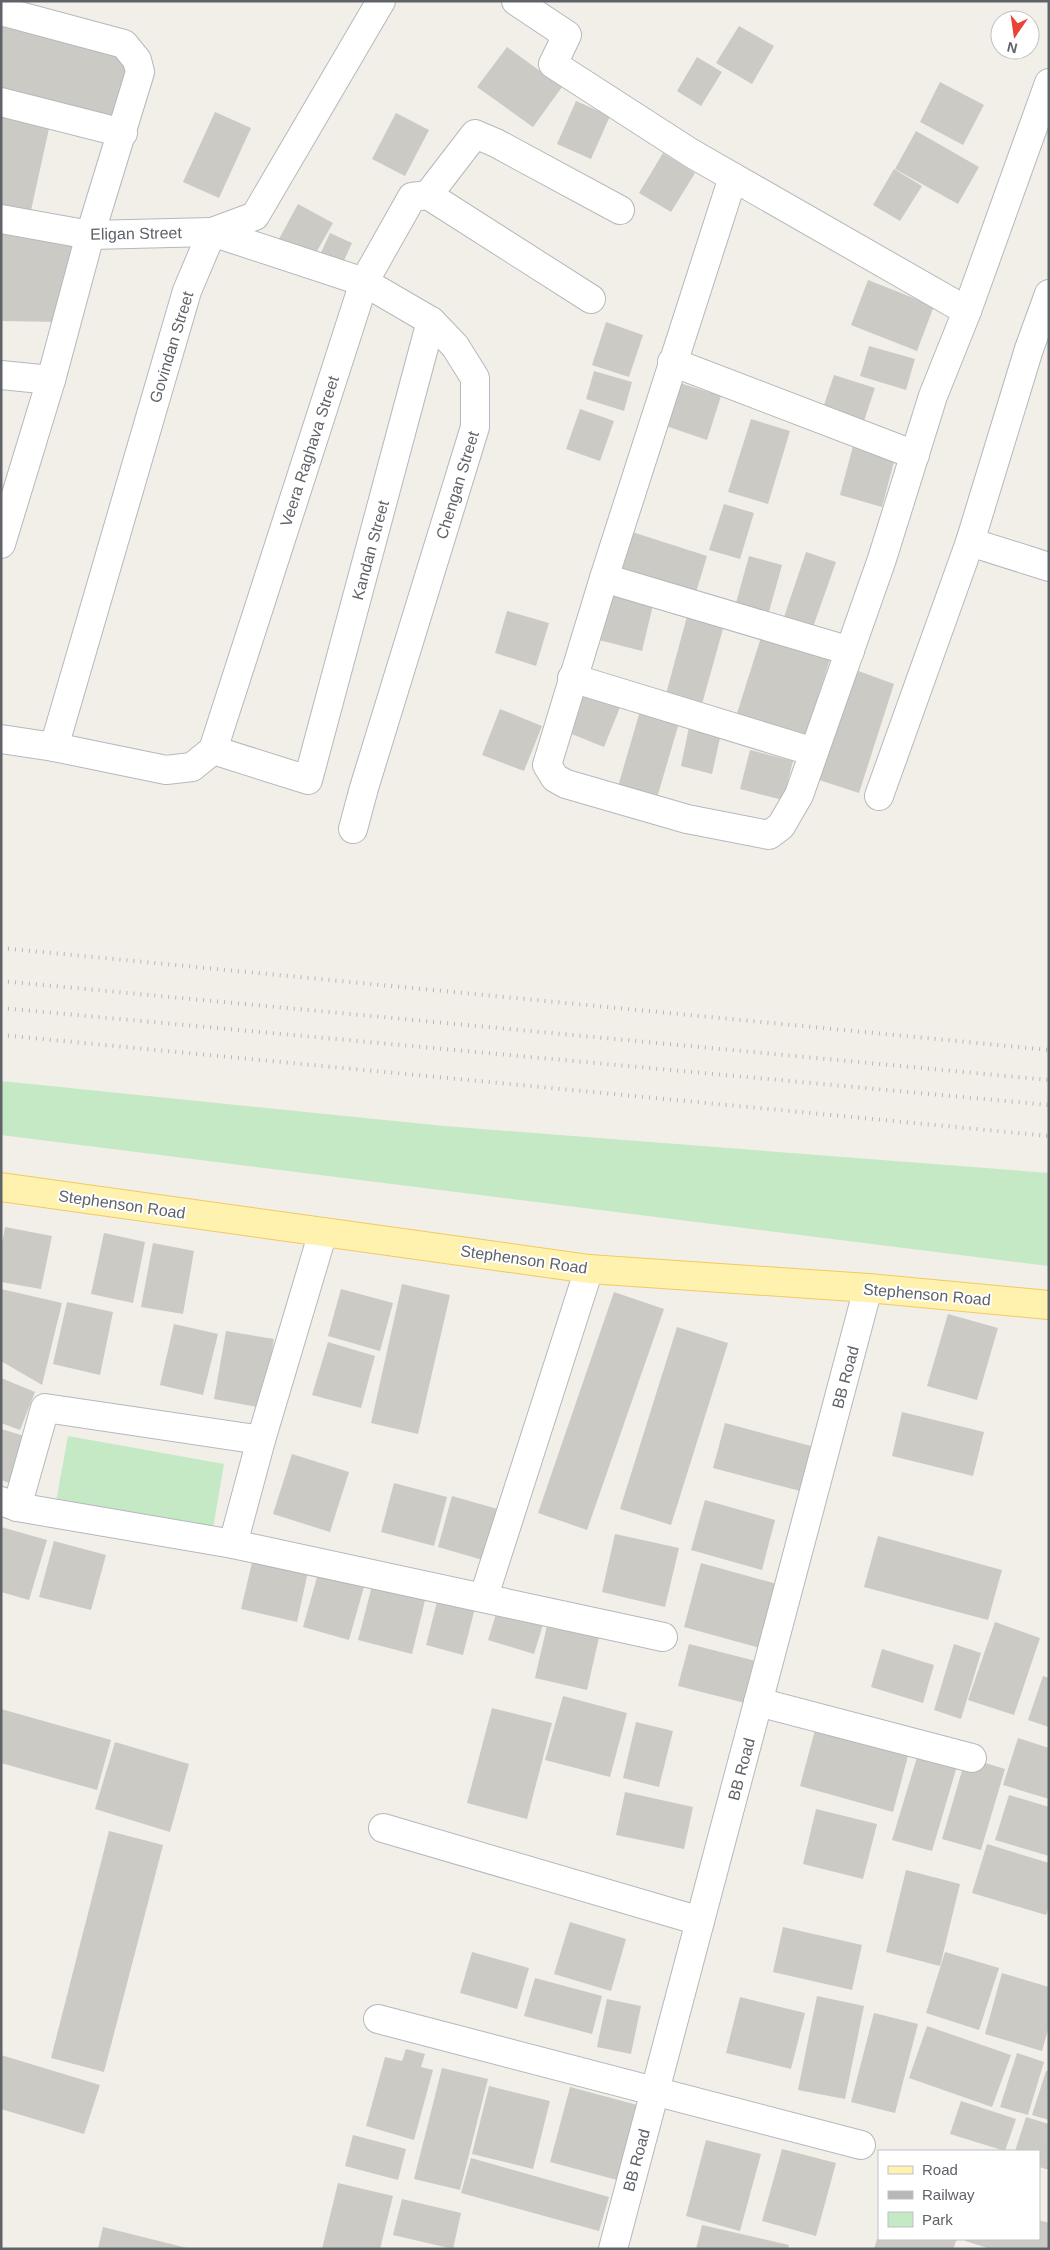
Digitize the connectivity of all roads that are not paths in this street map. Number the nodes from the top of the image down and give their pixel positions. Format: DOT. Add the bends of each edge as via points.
graph roads {
  1 [pos="381,1"];
  2 [pos="516,1"];
  3 [pos="1,11"];
  4 [pos="1049,83"];
  5 [pos="1,102"];
  6 [pos="123,134"];
  7 [pos="733,176"];
  8 [pos="428,195"];
  9 [pos="620,210"];
  10 [pos="1,219"];
  11 [pos="212,232"];
  12 [pos="90,235"];
  13 [pos="364,282"];
  14 [pos="1049,294"];
  15 [pos="591,299"];
  16 [pos="967,311"];
  17 [pos="431,321"];
  18 [pos="672,362"];
  19 [pos="1,375"];
  20 [pos="51,380"];
  21 [pos="915,455"];
  22 [pos="970,542"];
  23 [pos="1,544"];
  24 [pos="1049,567"];
  25 [pos="604,578"];
  26 [pos="850,651"];
  27 [pos="572,678"];
  28 [pos="1,740"];
  29 [pos="54,747"];
  30 [pos="213,750"];
  31 [pos="814,752"];
  32 [pos="879,796"];
  33 [pos="353,829"];
  34 [pos="1,1187"];
  35 [pos="322,1232"];
  36 [pos="588,1269"];
  37 [pos="868,1288"];
  38 [pos="1049,1305"];
  39 [pos="261,1440"];
  40 [pos="9,1504"];
  41 [pos="233,1544"];
  42 [pos="484,1596"];
  43 [pos="663,1637"];
  44 [pos="758,1702"];
  45 [pos="972,1758"];
  46 [pos="383,1828"];
  47 [pos="700,1921"];
  48 [pos="378,2019"];
  49 [pos="655,2090"];
  50 [pos="860,2145"];
  51 [pos="613,2249"];
  1 -- 11 [label="street" via="255,216"];
  2 -- 7 [label="street" via="567,35 554,64 691,153"];
  3 -- 6 [label="street" via="124,44 138,60 140,72"];
  4 -- 16 [label="street"];
  5 -- 6 [label="street"];
  6 -- 12 [label="street"];
  7 -- 16 [label="street"];
  7 -- 18 [label="street"];
  8 -- 9 [label="street, Veera Raghava Street" via="475,134"];
  8 -- 13 [label="street, Veera Raghava Street" via="412,197"];
  8 -- 15 [label="street"];
  10 -- 12 [label="street, Eligan Street"];
  11 -- 12 [label="street, Eligan Street"];
  11 -- 13 [label="street, Chengan Street"];
  11 -- 29 [label="street, Govindan Street" via="187,291"];
  12 -- 20 [label="street"];
  13 -- 17 [label="street, Chengan Street"];
  13 -- 30 [label="street, Veera Raghava Street"];
  14 -- 22 [label="street"];
  16 -- 21 [label="street" via="933,396"];
  17 -- 30 [label="street, Kandan Street" via="308,780"];
  17 -- 33 [label="street, Chengan Street" via="456,346 475,378 476,427"];
  18 -- 21 [label="street"];
  18 -- 25 [label="street"];
  19 -- 20 [label="street"];
  20 -- 23 [label="street"];
  21 -- 26 [label="street"];
  22 -- 24 [label="street"];
  22 -- 32 [label="street"];
  25 -- 26 [label="street"];
  25 -- 27 [label="street"];
  26 -- 31 [label="street"];
  27 -- 31 [label="street"];
  27 -- 31 [label="street" via="547,765 555,778 566,784 687,819 769,835 781,826 799,795"];
  28 -- 29 [label="street"];
  29 -- 30 [label="street" via="166,770 192,768"];
  34 -- 35 [label="main road, Stephenson Road"];
  35 -- 36 [label="main road, Stephenson Road"];
  35 -- 39 [label="street"];
  36 -- 37 [label="main road, Stephenson Road"];
  36 -- 42 [label="street"];
  37 -- 38 [label="main road, Stephenson Road"];
  37 -- 44 [label="street, BB Road"];
  39 -- 40 [label="street" via="45,1408"];
  39 -- 41 [label="street"];
  40 -- 41 [label="street"];
  41 -- 42 [label="street"];
  42 -- 43 [label="street"];
  44 -- 45 [label="street"];
  44 -- 47 [label="street, BB Road"];
  46 -- 47 [label="street"];
  47 -- 49 [label="street, BB Road"];
  48 -- 49 [label="street"];
  49 -- 50 [label="street"];
  49 -- 51 [label="street, BB Road"];
}
